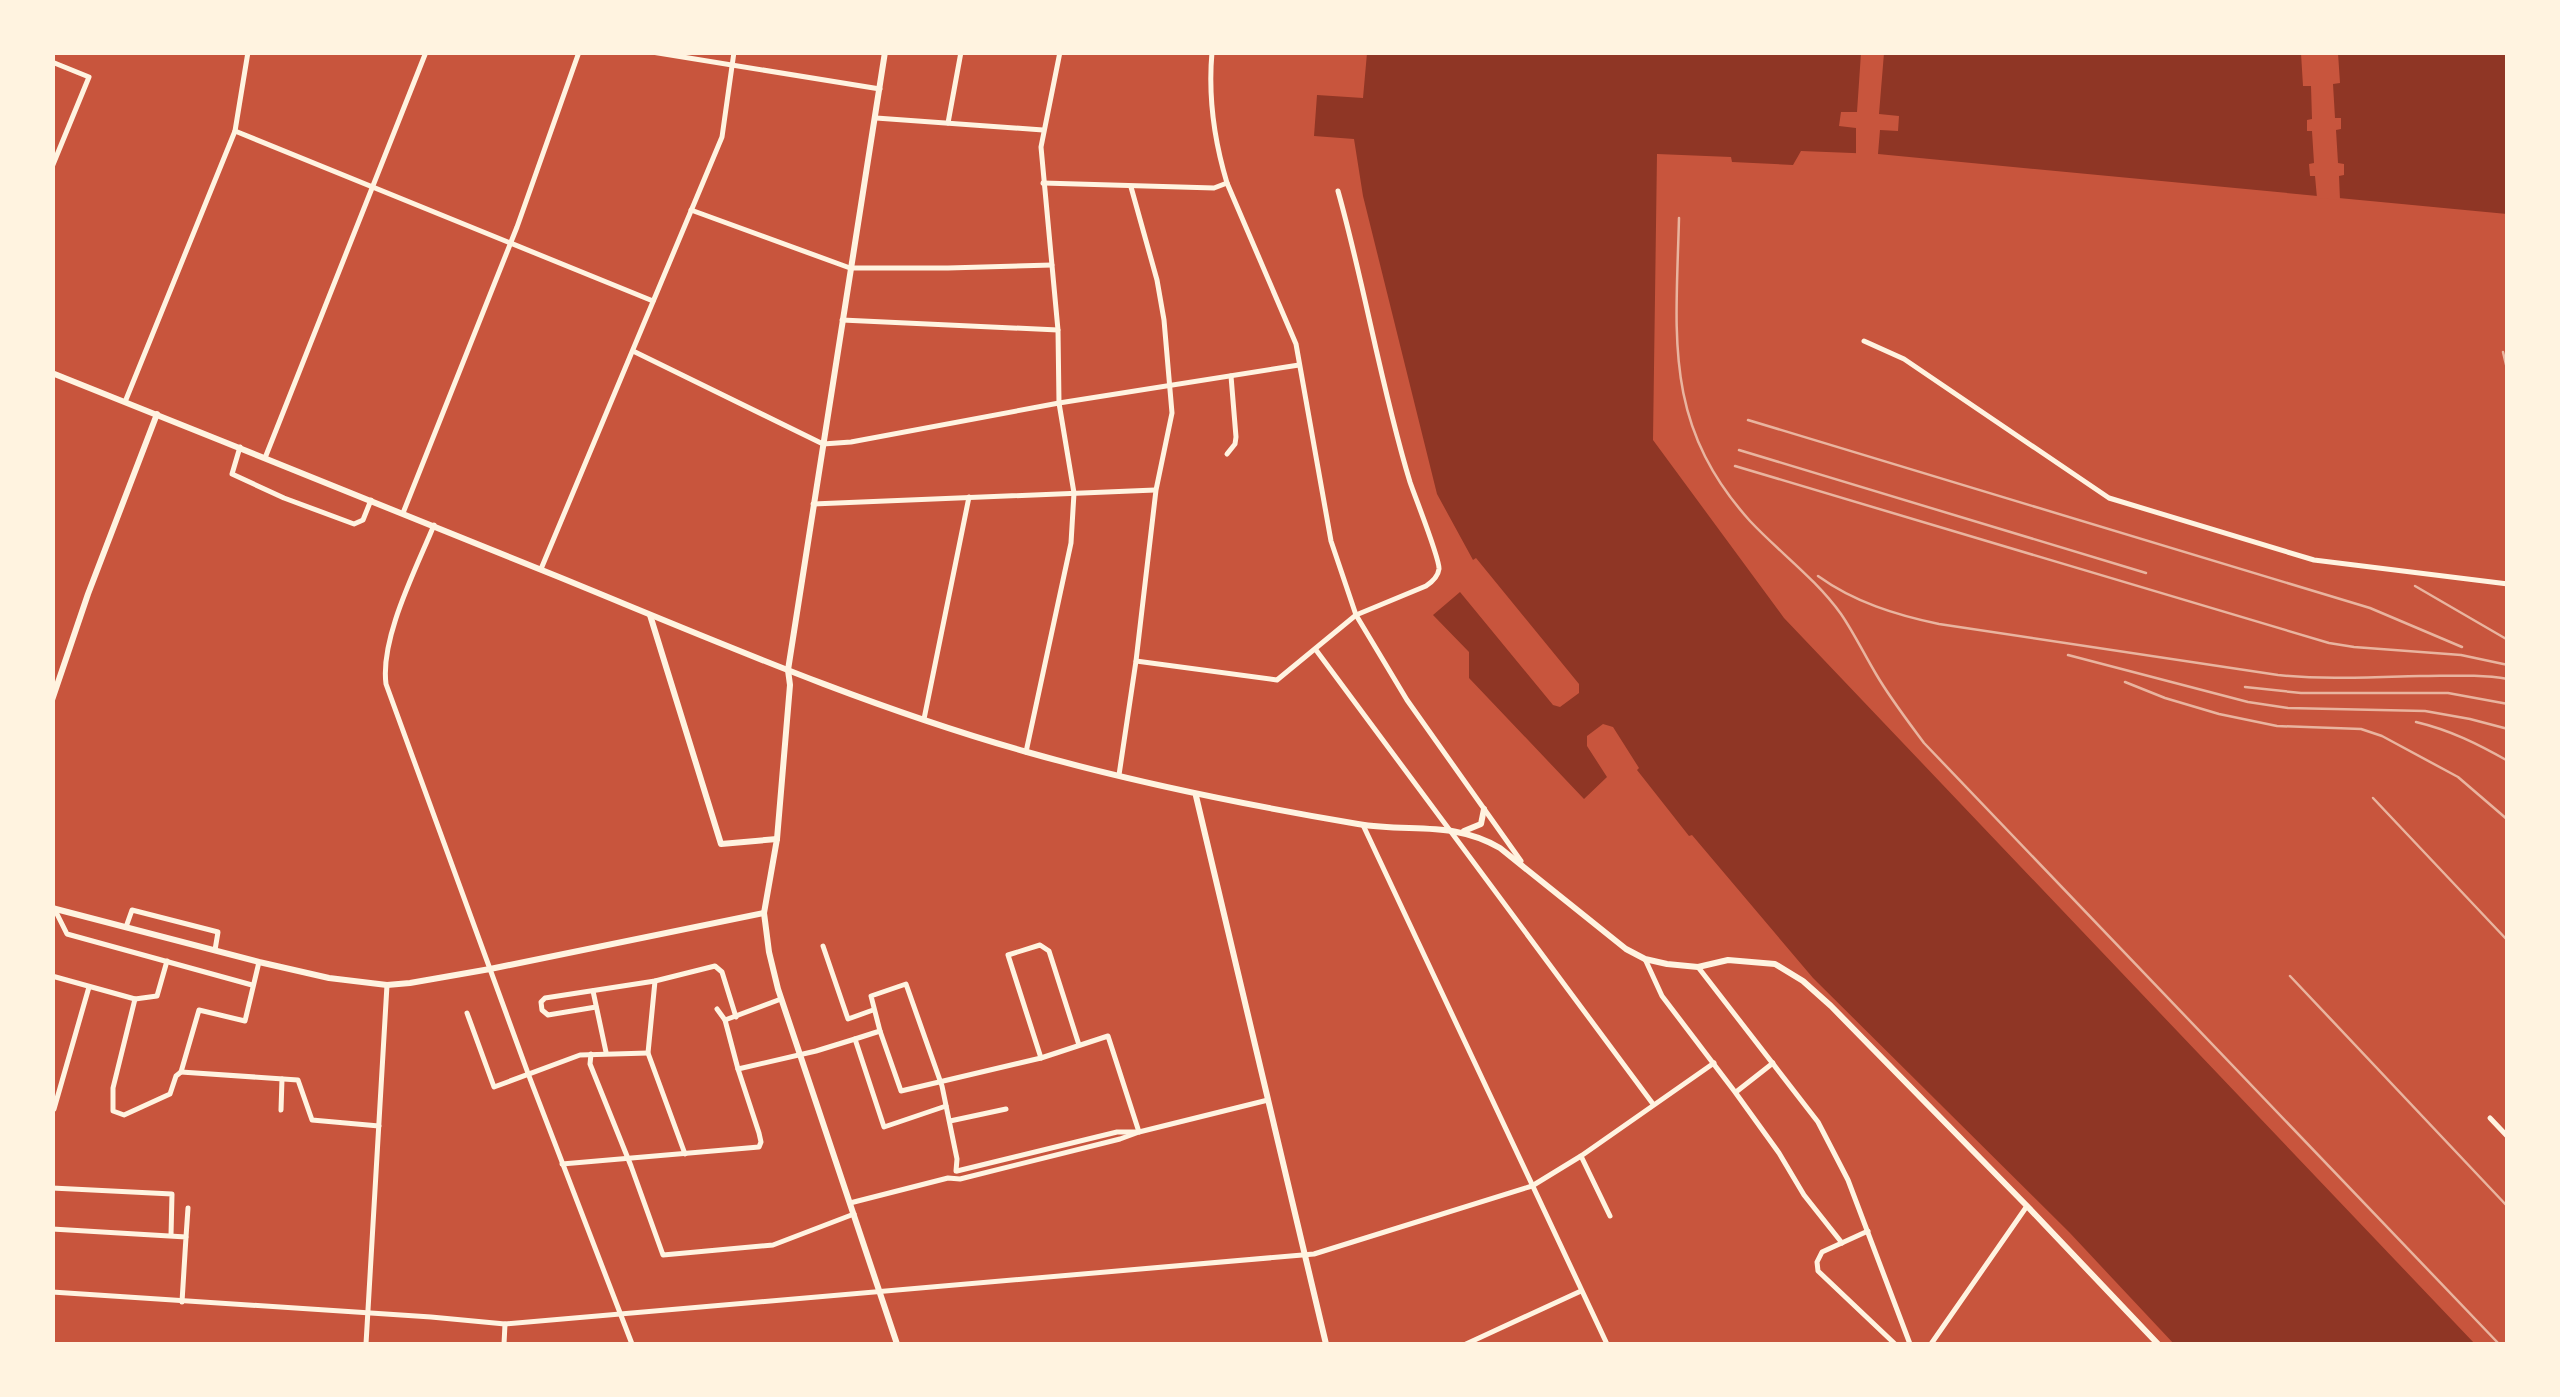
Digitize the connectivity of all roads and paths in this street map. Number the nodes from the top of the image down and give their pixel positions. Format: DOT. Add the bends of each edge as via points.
graph roads {
  1 [pos="248,52"];
  2 [pos="426,52"];
  3 [pos="579,52"];
  4 [pos="652,52"];
  5 [pos="734,52"];
  6 [pos="886,52"];
  7 [pos="961,52"];
  8 [pos="1060,52"];
  9 [pos="1212,52"];
  10 [pos="52,62"];
  11 [pos="732,64"];
  12 [pos="880,89"];
  13 [pos="876,118"];
  14 [pos="948,124"];
  15 [pos="1043,130"];
  16 [pos="234,131"];
  17 [pos="52,166"];
  18 [pos="1044,183"];
  19 [pos="1227,184"];
  20 [pos="372,187"];
  21 [pos="1131,187"];
  22 [pos="1338,192"];
  23 [pos="691,210"];
  24 [pos="510,243"];
  25 [pos="1052,265"];
  26 [pos="850,268"];
  27 [pos="653,301"];
  28 [pos="842,320"];
  29 [pos="1058,330"];
  30 [pos="1864,341"];
  31 [pos="634,350"];
  32 [pos="1299,365"];
  33 [pos="52,373"];
  34 [pos="1231,376"];
  35 [pos="1171,386"];
  36 [pos="125,402"];
  37 [pos="1060,404"];
  38 [pos="157,414"];
  39 [pos="823,444"];
  40 [pos="240,448"];
  41 [pos="1227,454"];
  42 [pos="265,458"];
  43 [pos="1156,490"];
  44 [pos="1074,493"];
  45 [pos="969,497"];
  46 [pos="371,500"];
  47 [pos="813,504"];
  48 [pos="403,513"];
  49 [pos="434,525"];
  50 [pos="541,569"];
  51 [pos="2508,584"];
  52 [pos="650,614"];
  53 [pos="1356,615"];
  54 [pos="1316,650"];
  55 [pos="1136,661"];
  56 [pos="788,670"];
  57 [pos="56,680"];
  58 [pos="52,700"];
  59 [pos="924,719"];
  60 [pos="1026,752"];
  61 [pos="1119,778"];
  62 [pos="1196,795"];
  63 [pos="1484,809"];
  64 [pos="1363,825"];
  65 [pos="1448,829"];
  66 [pos="1463,832"];
  67 [pos="776,839"];
  68 [pos="1524,867"];
  69 [pos="53,908"];
  70 [pos="764,913"];
  71 [pos="126,927"];
  72 [pos="822,946"];
  73 [pos="215,950"];
  74 [pos="1645,959"];
  75 [pos="167,960"];
  76 [pos="260,962"];
  77 [pos="1698,966"];
  78 [pos="490,969"];
  79 [pos="52,976"];
  80 [pos="655,981"];
  81 [pos="388,985"];
  82 [pos="252,986"];
  83 [pos="89,987"];
  84 [pos="594,991"];
  85 [pos="136,998"];
  86 [pos="781,999"];
  87 [pos="596,1007"];
  88 [pos="717,1009"];
  89 [pos="874,1010"];
  90 [pos="467,1013"];
  91 [pos="736,1016"];
  92 [pos="724,1020"];
  93 [pos="880,1031"];
  94 [pos="855,1039"];
  95 [pos="1079,1045"];
  96 [pos="648,1053"];
  97 [pos="592,1054"];
  98 [pos="606,1054"];
  99 [pos="800,1055"];
  100 [pos="1042,1058"];
  101 [pos="1714,1063"];
  102 [pos="1773,1063"];
  103 [pos="738,1069"];
  104 [pos="181,1072"];
  105 [pos="529,1076"];
  106 [pos="282,1079"];
  107 [pos="940,1082"];
  108 [pos="1735,1092"];
  109 [pos="1268,1100"];
  110 [pos="1653,1104"];
  111 [pos="946,1106"];
  112 [pos="1006,1108"];
  113 [pos="53,1110"];
  114 [pos="280,1110"];
  115 [pos="2490,1118"];
  116 [pos="950,1122"];
  117 [pos="378,1126"];
  118 [pos="1139,1132"];
  119 [pos="2508,1137"];
  120 [pos="685,1154"];
  121 [pos="1581,1156"];
  122 [pos="626,1158"];
  123 [pos="562,1164"];
  124 [pos="956,1171"];
  125 [pos="948,1178"];
  126 [pos="1532,1186"];
  127 [pos="52,1188"];
  128 [pos="850,1203"];
  129 [pos="2027,1206"];
  130 [pos="188,1208"];
  131 [pos="854,1214"];
  132 [pos="1610,1216"];
  133 [pos="52,1229"];
  134 [pos="1868,1231"];
  135 [pos="171,1236"];
  136 [pos="186,1237"];
  137 [pos="1842,1243"];
  138 [pos="1304,1256"];
  139 [pos="1582,1290"];
  140 [pos="52,1292"];
  141 [pos="879,1292"];
  142 [pos="182,1302"];
  143 [pos="368,1313"];
  144 [pos="619,1315"];
  145 [pos="505,1324"];
  146 [pos="366,1344"];
  147 [pos="504,1344"];
  148 [pos="632,1344"];
  149 [pos="896,1344"];
  150 [pos="1326,1344"];
  151 [pos="1466,1344"];
  152 [pos="1607,1344"];
  153 [pos="1895,1344"];
  154 [pos="1910,1344"];
  155 [pos="1931,1344"];
  156 [pos="2158,1344"];
  1 -- 16 [label="street"];
  2 -- 20 [label="street"];
  3 -- 24 [label="street"];
  4 -- 11 [label="street"];
  5 -- 11 [label="street"];
  6 -- 12 [label="street"];
  7 -- 14 [label="street"];
  8 -- 15 [label="street"];
  9 -- 19 [label="street" via="1211,106"];
  10 -- 17 [label="street" via="89,76"];
  11 -- 12 [label="street"];
  11 -- 23 [label="street" via="722,137"];
  12 -- 13 [label="street"];
  13 -- 14 [label="street"];
  13 -- 26 [label="street"];
  14 -- 15 [label="street"];
  15 -- 18 [label="street"];
  16 -- 20 [label="street"];
  16 -- 36 [label="street"];
  18 -- 21 [label="street"];
  18 -- 25 [label="street"];
  19 -- 21 [label="street"];
  19 -- 32 [label="street" via="1293,336"];
  20 -- 24 [label="street"];
  20 -- 42 [label="street"];
  21 -- 35 [label="street" via="1157,280"];
  22 -- 53 [label="street" via="1404,464 1439,571 1426,586"];
  23 -- 26 [label="street"];
  23 -- 27 [label="street"];
  24 -- 27 [label="street"];
  24 -- 48 [label="street"];
  25 -- 26 [label="street"];
  25 -- 29 [label="street"];
  26 -- 28 [label="street"];
  27 -- 31 [label="street"];
  28 -- 29 [label="street"];
  28 -- 39 [label="street"];
  29 -- 37 [label="street"];
  30 -- 51 [label="street" via="1904,359 2110,498 2314,560"];
  31 -- 39 [label="street"];
  31 -- 50 [label="street"];
  32 -- 34 [label="street"];
  32 -- 53 [label="street" via="1331,541"];
  33 -- 36 [label="street"];
  34 -- 35 [label="street"];
  34 -- 41 [label="street" via="1236,437"];
  35 -- 37 [label="street"];
  35 -- 43 [label="street"];
  36 -- 38 [label="street"];
  37 -- 39 [label="street"];
  37 -- 44 [label="street"];
  38 -- 40 [label="street"];
  38 -- 57 [label="street"];
  39 -- 47 [label="street"];
  40 -- 42 [label="street"];
  40 -- 46 [label="street" via="232,474 284,498 354,524 363,520"];
  42 -- 46 [label="street"];
  43 -- 44 [label="street"];
  43 -- 55 [label="street"];
  44 -- 45 [label="street"];
  44 -- 60 [label="street" via="1071,543"];
  45 -- 47 [label="street"];
  45 -- 59 [label="street"];
  46 -- 48 [label="street"];
  47 -- 56 [label="street"];
  48 -- 49 [label="street"];
  49 -- 50 [label="street"];
  49 -- 78 [label="street" via="390,636 384,669"];
  50 -- 52 [label="street"];
  52 -- 56 [label="street"];
  52 -- 67 [label="street" via="721,844"];
  53 -- 54 [label="street"];
  53 -- 63 [label="street"];
  54 -- 55 [label="street" via="1277,680"];
  54 -- 65 [label="street"];
  55 -- 61 [label="street"];
  56 -- 59 [label="street"];
  56 -- 67 [label="street"];
  57 -- 58 [label="street"];
  59 -- 60 [label="street"];
  60 -- 61 [label="street"];
  61 -- 62 [label="street"];
  62 -- 64 [label="street"];
  62 -- 109 [label="street"];
  63 -- 66 [label="street" via="1481,824"];
  63 -- 68 [label="street"];
  64 -- 65 [label="street"];
  64 -- 126 [label="street"];
  65 -- 66 [label="street"];
  65 -- 110 [label="street"];
  66 -- 68 [label="street" via="1482,837"];
  67 -- 70 [label="street"];
  68 -- 74 [label="street"];
  69 -- 71 [label="street"];
  69 -- 75 [label="street" via="67,934"];
  70 -- 78 [label="street"];
  70 -- 86 [label="street"];
  71 -- 73 [label="street"];
  71 -- 73 [label="street" via="132,910 218,932"];
  72 -- 89 [label="street" via="848,1019"];
  73 -- 76 [label="street"];
  74 -- 77 [label="street"];
  74 -- 101 [label="street" via="1662,996"];
  75 -- 82 [label="street"];
  75 -- 85 [label="street" via="157,996"];
  76 -- 81 [label="street"];
  76 -- 82 [label="street"];
  77 -- 102 [label="street"];
  77 -- 129 [label="street" via="1728,960 1775,964 1803,982"];
  78 -- 81 [label="street"];
  78 -- 105 [label="street"];
  79 -- 83 [label="street"];
  80 -- 84 [label="street"];
  80 -- 91 [label="street" via="715,966"];
  80 -- 96 [label="street"];
  81 -- 117 [label="street"];
  82 -- 104 [label="street" via="244,1021 198,1010"];
  83 -- 85 [label="street"];
  83 -- 113 [label="street"];
  84 -- 87 [label="street"];
  84 -- 87 [label="street" via="541,1002 548,1015"];
  85 -- 104 [label="street" via="113,1110 124,1115 170,1094"];
  86 -- 91 [label="street"];
  86 -- 99 [label="street"];
  87 -- 98 [label="street"];
  88 -- 92 [label="street"];
  89 -- 93 [label="street"];
  89 -- 107 [label="street" via="871,996 906,984"];
  90 -- 105 [label="street" via="494,1087"];
  91 -- 92 [label="street"];
  92 -- 103 [label="street"];
  93 -- 94 [label="street"];
  93 -- 107 [label="street" via="901,1091"];
  94 -- 99 [label="street"];
  94 -- 111 [label="street" via="884,1127"];
  95 -- 100 [label="street"];
  95 -- 100 [label="street" via="1049,951 1040,945 1008,955"];
  95 -- 118 [label="street" via="1108,1036"];
  96 -- 98 [label="street"];
  96 -- 120 [label="street"];
  97 -- 98 [label="street"];
  97 -- 105 [label="street"];
  97 -- 122 [label="street" via="590,1064"];
  99 -- 103 [label="street"];
  99 -- 128 [label="street"];
  100 -- 107 [label="street"];
  101 -- 108 [label="street"];
  101 -- 110 [label="street"];
  102 -- 108 [label="street"];
  102 -- 134 [label="street" via="1818,1122"];
  103 -- 120 [label="street" via="759,1146"];
  104 -- 106 [label="street"];
  105 -- 123 [label="street"];
  106 -- 114 [label="street"];
  106 -- 117 [label="street" via="298,1080 312,1120"];
  107 -- 111 [label="street"];
  108 -- 137 [label="street"];
  109 -- 118 [label="street"];
  109 -- 138 [label="street"];
  110 -- 121 [label="street"];
  111 -- 116 [label="street"];
  112 -- 116 [label="street"];
  115 -- 119 [label="street"];
  116 -- 124 [label="street"];
  117 -- 143 [label="street"];
  118 -- 124 [label="street"];
  118 -- 125 [label="street"];
  120 -- 122 [label="street"];
  121 -- 126 [label="street"];
  121 -- 132 [label="street"];
  122 -- 123 [label="street"];
  122 -- 131 [label="street" via="663,1254 773,1245"];
  123 -- 144 [label="street"];
  124 -- 125 [label="street"];
  125 -- 128 [label="street"];
  126 -- 138 [label="street"];
  126 -- 139 [label="street"];
  127 -- 135 [label="street" via="172,1194"];
  128 -- 131 [label="street"];
  129 -- 155 [label="street"];
  129 -- 156 [label="street"];
  130 -- 136 [label="street"];
  131 -- 141 [label="street"];
  133 -- 135 [label="street"];
  134 -- 137 [label="street"];
  134 -- 154 [label="street"];
  135 -- 136 [label="street"];
  136 -- 142 [label="street"];
  137 -- 153 [label="street" via="1822,1252 1818,1271"];
  138 -- 141 [label="street"];
  138 -- 150 [label="street"];
  139 -- 151 [label="street"];
  139 -- 152 [label="street"];
  140 -- 142 [label="street"];
  141 -- 144 [label="street"];
  141 -- 149 [label="street"];
  142 -- 143 [label="street"];
  143 -- 145 [label="street"];
  143 -- 146 [label="street"];
  144 -- 145 [label="street"];
  144 -- 148 [label="street"];
  145 -- 147 [label="street"];
}
